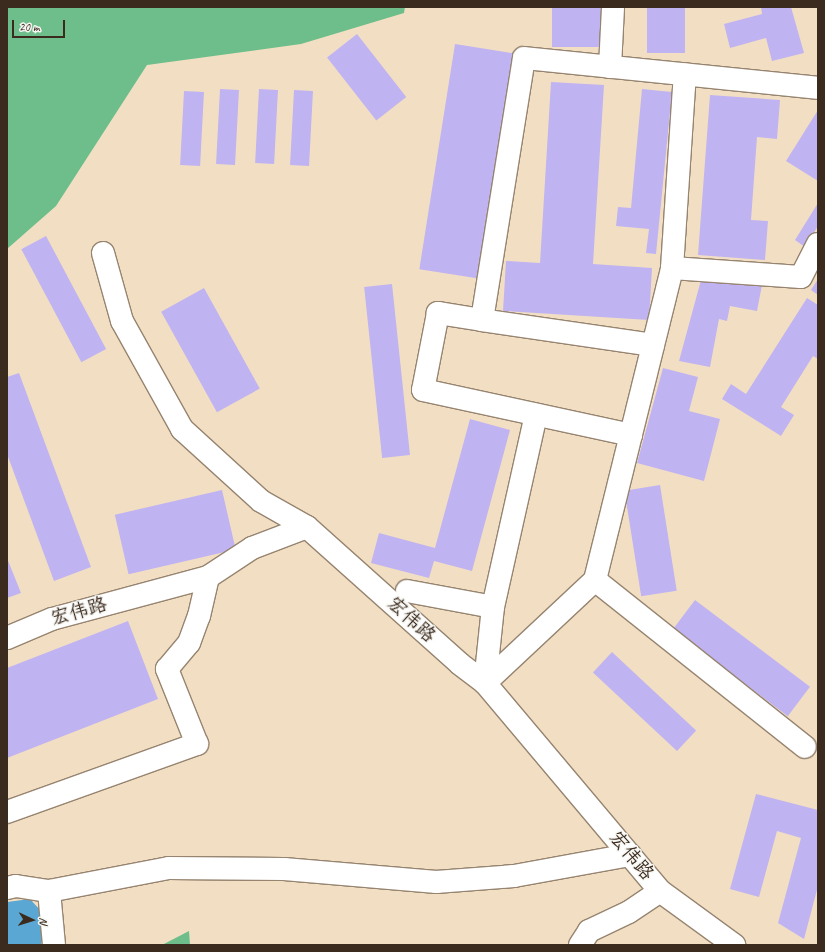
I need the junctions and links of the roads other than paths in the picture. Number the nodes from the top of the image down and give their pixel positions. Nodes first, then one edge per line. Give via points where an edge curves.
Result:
1 (613, 7) edge
2 (610, 66) junction
3 (685, 74) junction
4 (818, 88) edge
5 (818, 244) edge
6 (102, 253) dead end
7 (672, 268) junction
8 (482, 320) junction
9 (653, 345) junction
10 (536, 414) junction
11 (631, 435) junction
12 (306, 527) junction
13 (208, 578) junction
14 (595, 580) junction
15 (407, 591) dead end
16 (493, 607) junction
17 (7, 638) edge
18 (485, 682) junction
19 (806, 747) dead end
20 (7, 812) edge
21 (630, 855) junction
22 (7, 888) edge
23 (49, 891) junction
24 (660, 891) junction
25 (54, 945) edge
26 (580, 945) edge
27 (734, 945) edge

1 - 2 street
2 - 3 street
2 - 8 street via 524,58
3 - 4 street
3 - 7 street
5 - 7 street via 801,277
6 - 12 street via 122,321 182,429 261,501
7 - 9 street
8 - 9 street
8 - 10 street via 438,313 422,390
9 - 11 street
10 - 11 street
10 - 16 street
11 - 14 street
12 - 13 street, 宏伟路 via 252,548
12 - 18 street, 宏伟路 via 460,664
13 - 17 street, 宏伟路 via 52,619
13 - 20 street via 199,616 189,643 167,669 197,744
14 - 18 street
14 - 19 street
15 - 16 street
16 - 18 street
18 - 21 street, 宏伟路
21 - 23 street via 514,876 436,882 284,869 169,868
21 - 24 street, 宏伟路
22 - 23 street via 16,886
23 - 25 street
24 - 26 street via 629,912 589,931
24 - 27 street, 宏伟路

